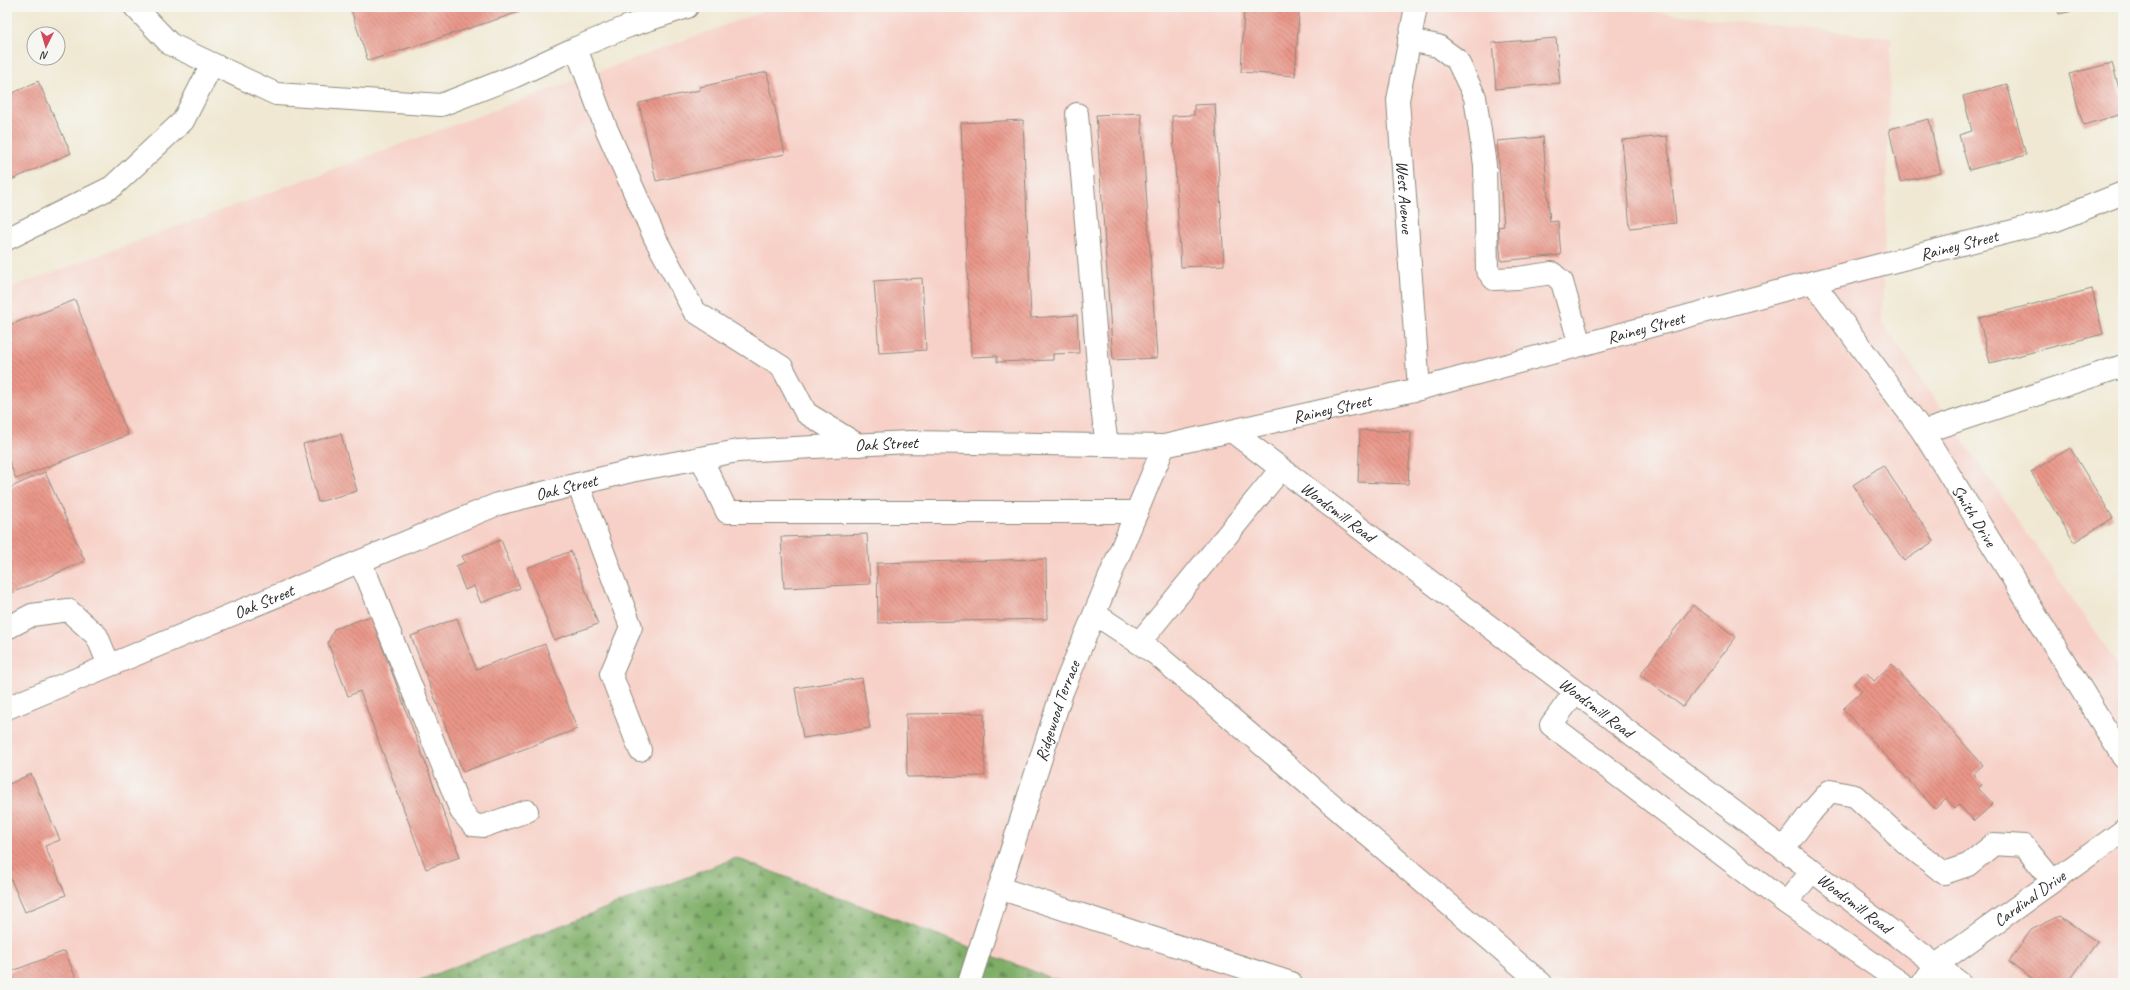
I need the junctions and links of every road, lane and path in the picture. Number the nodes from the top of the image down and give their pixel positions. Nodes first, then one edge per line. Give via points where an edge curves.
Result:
1 (135, 7) edge
2 (687, 7) edge
3 (1416, 7) edge
4 (1409, 40) junction
5 (576, 48) junction
6 (212, 64) junction
7 (1077, 114) dead end
8 (2123, 193) edge
9 (7, 239) edge
10 (1813, 282) junction
11 (1580, 345) junction
12 (2123, 366) edge
13 (1419, 389) junction
14 (1233, 432) junction
15 (1923, 432) junction
16 (858, 445) junction
17 (1108, 445) junction
18 (1164, 446) junction
19 (702, 458) junction
20 (1281, 469) junction
21 (578, 484) junction
22 (1137, 512) junction
23 (359, 562) junction
24 (1095, 614) junction
25 (7, 628) edge
26 (1139, 643) junction
27 (109, 665) junction
28 (1575, 692) junction
29 (7, 708) edge
30 (640, 750) dead end
31 (2123, 757) edge
32 (527, 811) dead end
33 (2123, 831) edge
34 (1784, 848) junction
35 (1813, 870) junction
36 (2053, 881) junction
37 (999, 888) junction
38 (1786, 903) junction
39 (1936, 965) junction
40 (969, 983) edge
41 (1291, 983) edge
42 (1541, 983) edge
43 (1901, 983) edge
44 (1922, 983) edge
45 (1960, 983) edge

1 - 6 street via 170,44
2 - 5 street via 629,26
3 - 4 street, West Avenue
4 - 11 street via 1438,46 1457,60 1475,97 1485,165 1487,270 1494,279 1552,273 1562,282
4 - 13 street, West Avenue via 1398,100
5 - 6 street via 513,77 441,105 276,94
5 - 16 street via 606,128 655,238 694,311 782,367 806,413
6 - 9 street via 183,121 112,187
7 - 17 street via 1101,401
8 - 10 street, Rainey Street via 2056,220
10 - 11 street, Rainey Street
10 - 15 street, Smith Drive
11 - 13 street, Rainey Street
12 - 15 street
13 - 14 street, Rainey Street
14 - 18 street, Rainey Street
14 - 20 street, Woodsmill Road
15 - 31 street, Smith Drive
16 - 17 street, Oak Street via 909,442
16 - 19 street, Oak Street via 738,451
17 - 18 street, Oak Street
18 - 22 street, Ridgewood Terrace
19 - 21 street, Oak Street
19 - 22 street via 727,512
20 - 26 street
20 - 28 street, Woodsmill Road
21 - 23 street, Oak Street via 498,504
21 - 30 street via 631,626 611,674
22 - 24 street, Ridgewood Terrace
23 - 27 street, Oak Street
23 - 32 street via 461,811 473,825 484,826
24 - 26 street
24 - 37 street, Ridgewood Terrace via 1062,692
25 - 27 street via 32,615 68,610 97,636
26 - 42 street via 1156,654
27 - 29 street, Oak Street
28 - 34 street, Woodsmill Road
28 - 38 street via 1551,725
33 - 36 street, Cardinal Drive
34 - 35 street, Woodsmill Road
34 - 36 street via 1830,791 1855,796 1907,844 1944,873 1968,865 1994,844 2024,846
35 - 38 street
35 - 39 street, Woodsmill Road
36 - 39 street, Cardinal Drive
37 - 40 street, Ridgewood Terrace
37 - 41 street
38 - 43 street
39 - 44 street, Cardinal Drive
39 - 45 street, Woodsmill Road

